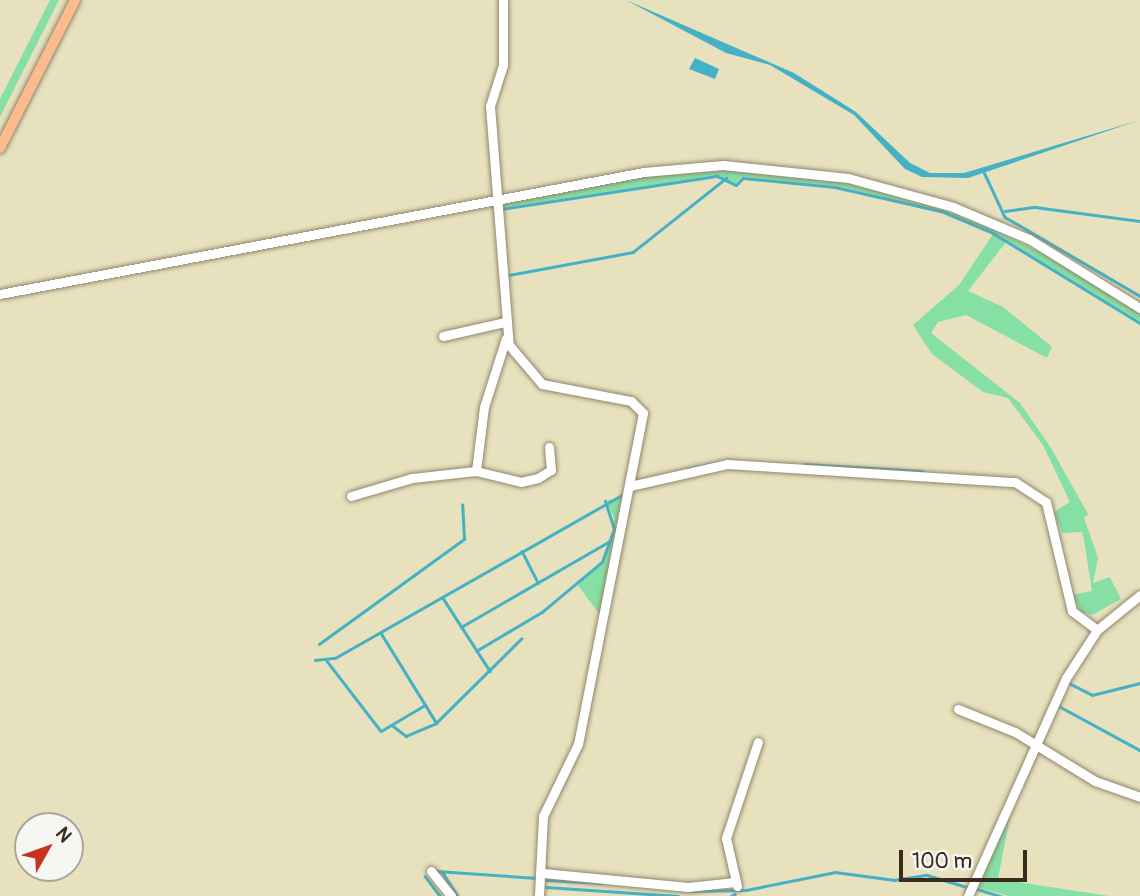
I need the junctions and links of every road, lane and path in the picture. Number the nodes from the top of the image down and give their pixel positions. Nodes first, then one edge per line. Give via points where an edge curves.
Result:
1 (75, 0) edge
2 (503, 0) edge
3 (0, 148) edge
4 (497, 199) junction
5 (0, 294) edge
6 (1140, 308) edge
7 (505, 322) junction
8 (443, 336) dead end
9 (507, 336) junction
10 (549, 447) dead end
11 (476, 471) junction
12 (630, 486) junction
13 (351, 496) dead end
14 (1140, 594) edge
15 (1097, 630) junction
16 (958, 709) dead end
17 (758, 742) dead end
18 (1032, 743) junction
19 (1140, 797) edge
20 (431, 871) dead end
21 (543, 873) junction
22 (451, 896) edge
23 (539, 896) edge
24 (968, 896) edge

1 - 3 main road
2 - 4 street via 503,65 490,106
4 - 5 street
4 - 6 street via 681,168 795,169 898,189 1001,226
4 - 7 street
7 - 8 street
7 - 9 street
9 - 11 street via 484,407
9 - 12 street via 521,366 542,384 638,405 643,424
10 - 11 street via 551,470 538,478 521,482
11 - 13 street via 412,478
12 - 15 street via 727,464 1015,482 1046,502 1069,604
12 - 21 street via 578,744 543,816
14 - 15 street
15 - 18 street
16 - 18 street
17 - 21 street via 726,838 736,884 688,887
18 - 19 street via 1095,781
18 - 24 street
20 - 22 street
21 - 23 street

